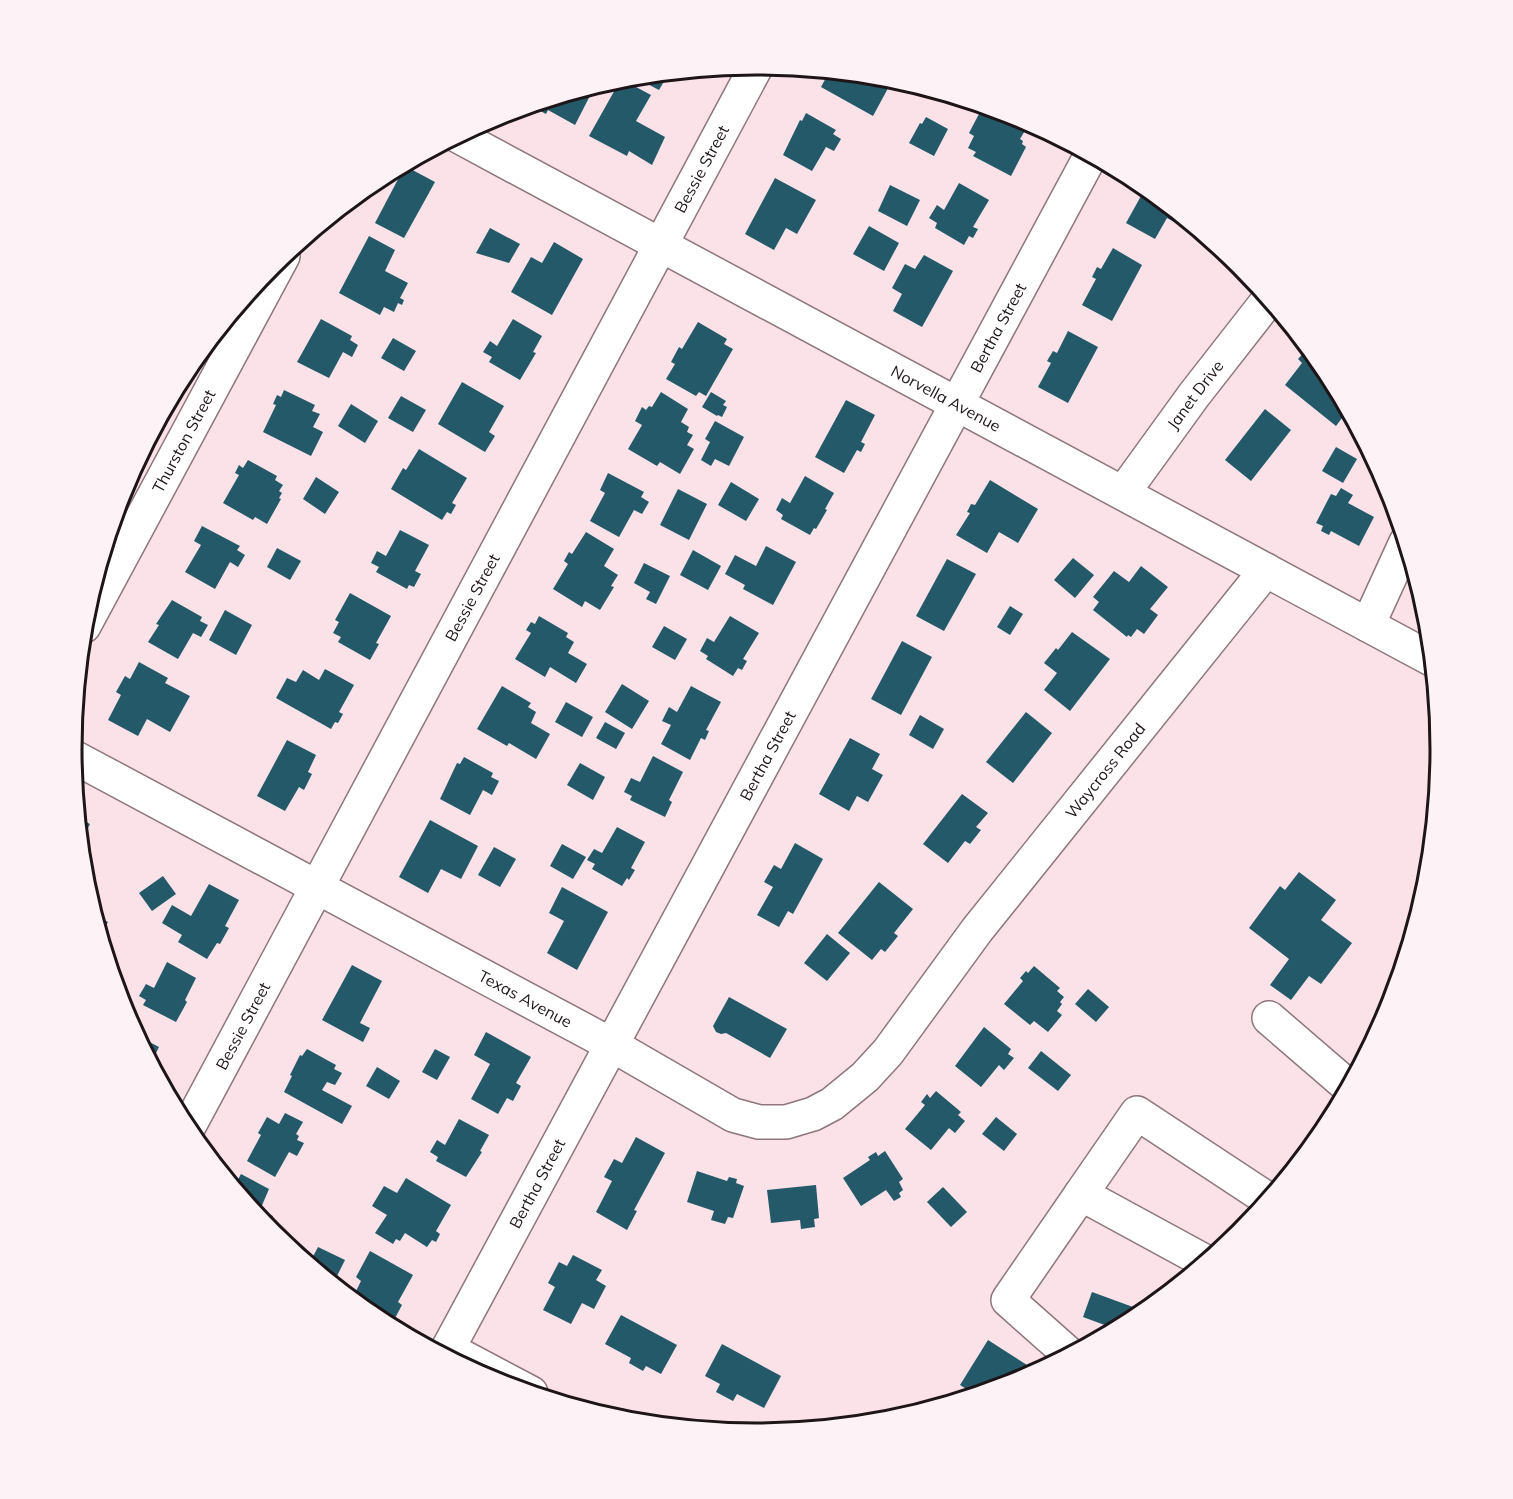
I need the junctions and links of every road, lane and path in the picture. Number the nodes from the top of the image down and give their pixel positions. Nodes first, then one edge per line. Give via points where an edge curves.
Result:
1 (751, 75) edge
2 (467, 141) edge
3 (1088, 162) edge
4 (661, 245) junction
5 (266, 287) edge
6 (1264, 305) edge
7 (957, 404) junction
8 (1123, 493) junction
9 (1401, 553) edge
10 (1266, 570) junction
11 (100, 596) edge
12 (1368, 625) junction
13 (1424, 655) edge
14 (82, 761) edge
15 (317, 887) junction
16 (946, 973) joint
17 (1269, 1018) dead end
18 (612, 1045) junction
19 (1343, 1082) edge
20 (193, 1119) edge
21 (1081, 1194) junction
22 (1262, 1196) edge
23 (1199, 1259) edge
24 (448, 1349) edge
25 (1064, 1349) edge

1 - 4 street, Bessie Street
2 - 4 street, Norvella Avenue
3 - 7 street, Bertha Street
4 - 7 street, Norvella Avenue
4 - 15 street, Bessie Street
5 - 11 street, Thurston Street
6 - 8 street, Janet Drive
7 - 8 street, Norvella Avenue
7 - 18 street, Bertha Street
8 - 10 street, Norvella Avenue
9 - 12 street
10 - 12 street, Norvella Avenue
10 - 16 street, Waycross Road
12 - 13 street, Norvella Avenue
14 - 15 street, Texas Avenue
15 - 18 street, Texas Avenue
15 - 20 street, Bessie Street
16 - 18 street, Texas Avenue via 865,1077 832,1104 786,1122 759,1122 733,1114
17 - 19 street
18 - 24 street, Bertha Street
21 - 22 street via 1137,1113
21 - 23 street
21 - 25 street via 1008,1300

